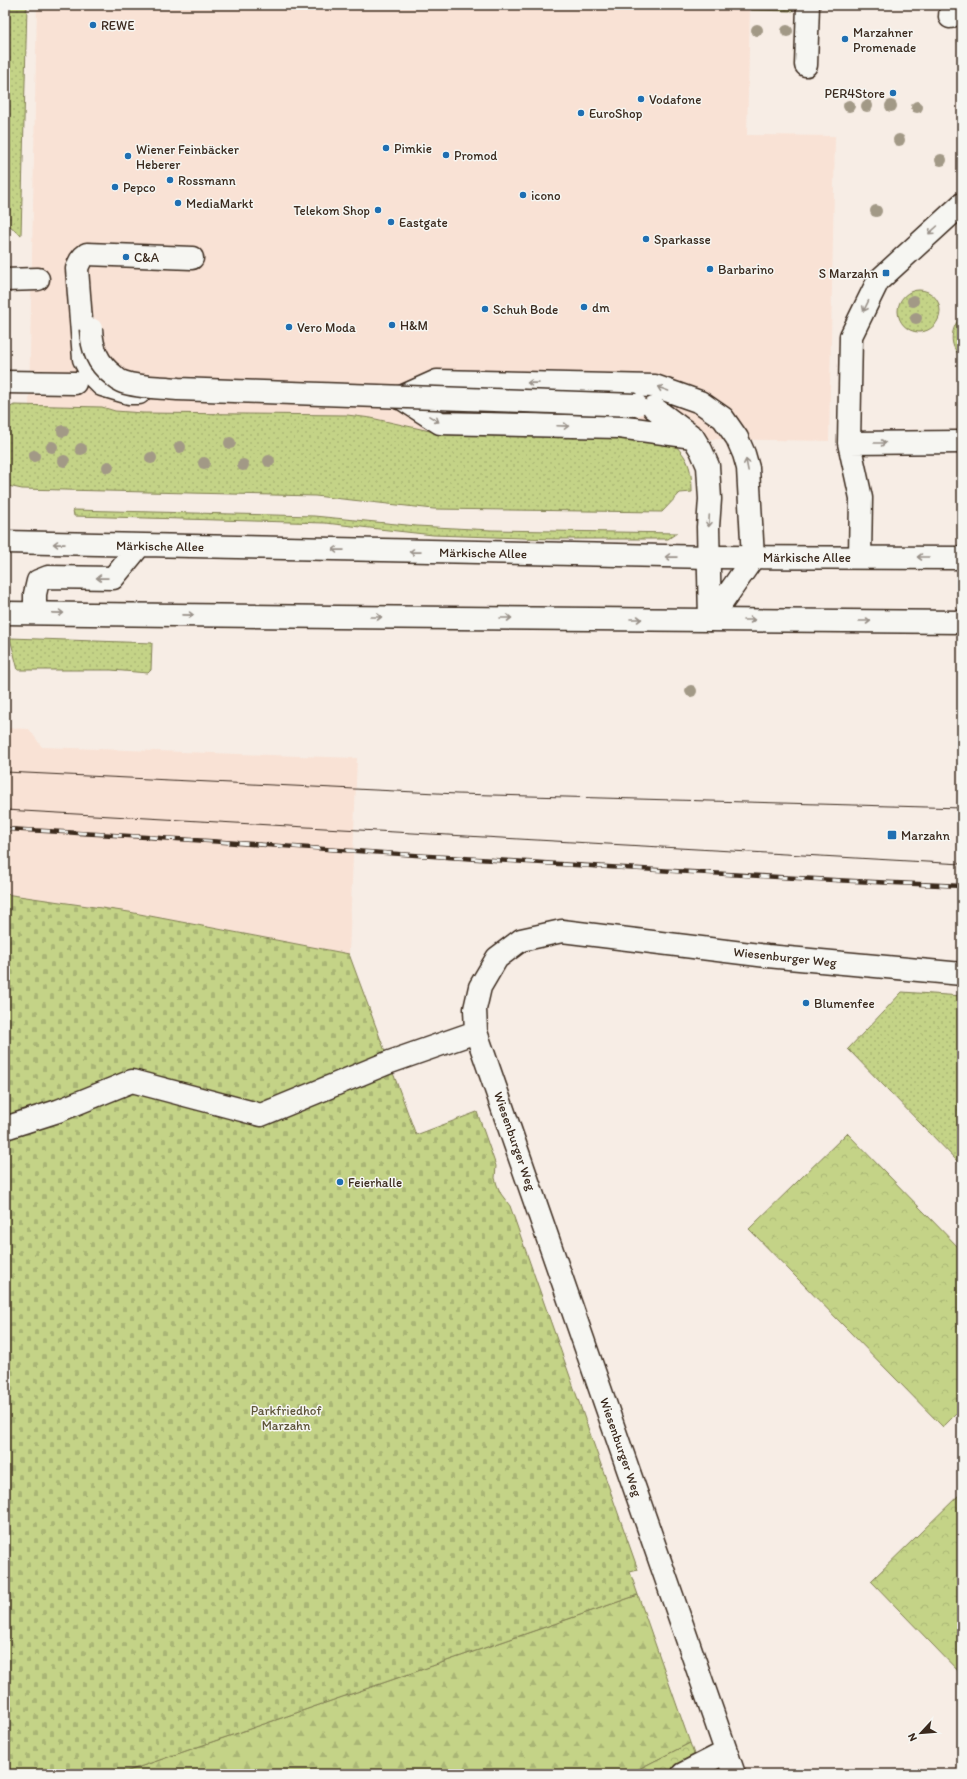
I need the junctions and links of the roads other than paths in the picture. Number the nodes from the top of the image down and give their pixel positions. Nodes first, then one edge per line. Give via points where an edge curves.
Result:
1 (808, 5) edge
2 (806, 65) dead end
3 (962, 204) edge
4 (192, 258) dead end
5 (38, 279) dead end
6 (5, 280) edge
7 (91, 329) dead end
8 (5, 382) edge
9 (75, 383) dead end
10 (401, 398) junction
11 (700, 402) junction
12 (645, 407) junction
13 (693, 437) junction
14 (962, 442) edge
15 (849, 443) junction
16 (5, 542) edge
17 (140, 545) junction
18 (710, 557) junction
19 (860, 557) junction
20 (753, 558) junction
21 (962, 558) edge
22 (35, 612) junction
23 (5, 613) edge
24 (710, 620) junction
25 (962, 622) edge
26 (962, 974) edge
27 (476, 1032) junction
28 (5, 1128) edge
29 (726, 1752) junction
30 (682, 1774) edge
31 (734, 1774) edge

1 - 2 main road
3 -> 15 main road via 878,281 851,336
4 - 10 main road via 87,254 82,257 77,269 84,360 92,375 102,385 129,393
5 - 6 main road
7 - 12 main road, bridge via 97,359 107,371 121,382 142,386
8 - 9 main road
11 -> 10 main road via 655,386 437,382
10 -> 13 main road via 440,423 619,427
11 - 12 main road
20 -> 11 main road via 748,468 744,454 737,438 723,418
12 - 13 main road
13 -> 18 main road via 708,466
15 -> 14 main road
15 - 19 main road via 860,498
17 -> 16 main road, Märkische Allee
18 -> 17 main road, Märkische Allee
17 -> 22 main road via 113,578 48,577 38,581
18 - 20 main road, Märkische Allee
18 - 24 main road
19 - 20 main road, Märkische Allee
21 -> 19 main road, Märkische Allee
20 - 24 main road
22 - 23 main road
22 -> 24 main road via 196,616
24 -> 25 main road
26 - 27 main road, Wiesenburger Weg via 767,956 562,930 521,940 497,958 480,987 476,1009
27 - 28 main road via 390,1062 261,1115 132,1081 58,1111
27 - 29 main road, Wiesenburger Weg
29 - 30 main road
29 - 31 main road, Wiesenburger Weg

